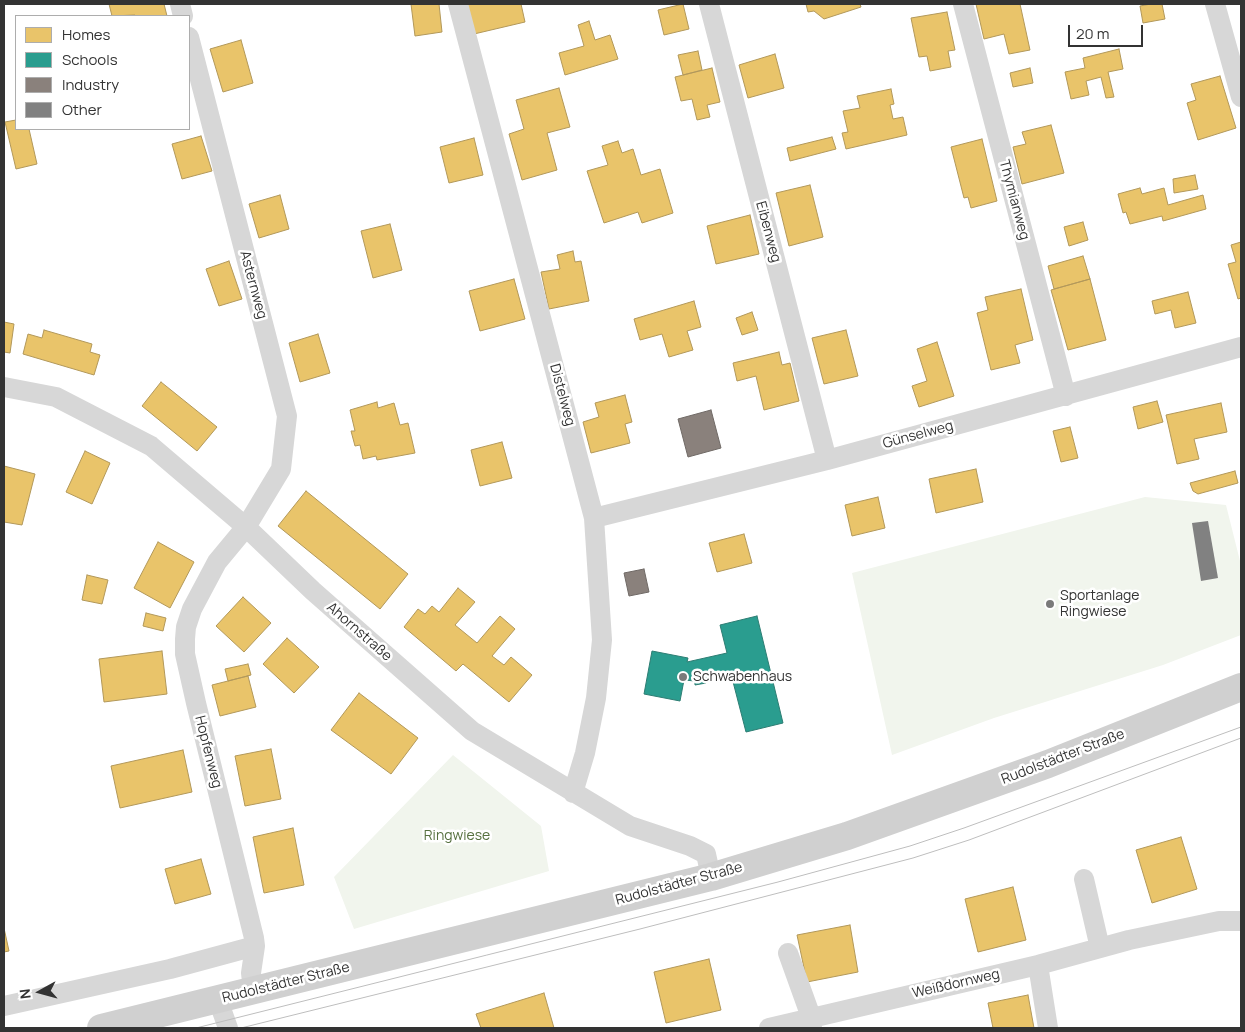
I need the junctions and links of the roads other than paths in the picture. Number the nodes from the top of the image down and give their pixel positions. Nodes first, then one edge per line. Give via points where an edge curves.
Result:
1 (458, 4) edge
2 (708, 4) edge
3 (963, 4) edge
4 (1215, 4) edge
5 (190, 41) edge
6 (1241, 97) edge
7 (1241, 347) edge
8 (4, 387) edge
9 (1066, 396) junction
10 (827, 460) junction
11 (594, 518) junction
12 (246, 527) junction
13 (1241, 687) edge
14 (573, 793) junction
15 (711, 877) junction
16 (1084, 879) dead end
17 (1241, 921) edge
18 (253, 938) junction
19 (1100, 948) junction
20 (788, 953) dead end
21 (1038, 965) junction
22 (253, 991) junction
23 (218, 1000) junction
24 (4, 1006) edge
25 (812, 1023) edge
26 (101, 1028) edge
27 (228, 1028) edge
28 (769, 1028) edge
29 (1048, 1028) edge

1 - 11 street, Distelweg
2 - 10 street, Eibenweg
3 - 9 street, Thymianweg
4 - 6 street
5 - 12 street, Asternweg via 287,416 281,469
7 - 9 street, Günselweg
8 - 12 street, Ahornstraße via 56,397 151,446
9 - 10 street, Günselweg
10 - 11 street, Günselweg
11 - 14 street, Distelweg via 602,640 596,698
12 - 14 street, Ahornstraße via 472,732
12 - 18 street, Hopfenweg via 217,562 190,614 184,639
13 - 15 main road, Rudolstädter Straße via 1048,764 847,836
14 - 15 street, Ahornstraße via 630,826 706,854
15 - 22 main road, Rudolstädter Straße
16 - 19 street
17 - 19 street, Weißdornweg via 1219,921
18 - 22 street, Hopfenweg
18 - 24 street via 170,969
19 - 21 street, Weißdornweg
20 - 25 street
21 - 25 street, Weißdornweg
21 - 29 street
22 - 23 main road, Rudolstädter Straße
23 - 26 main road, Rudolstädter Straße
23 - 27 street
25 - 28 street, Weißdornweg

